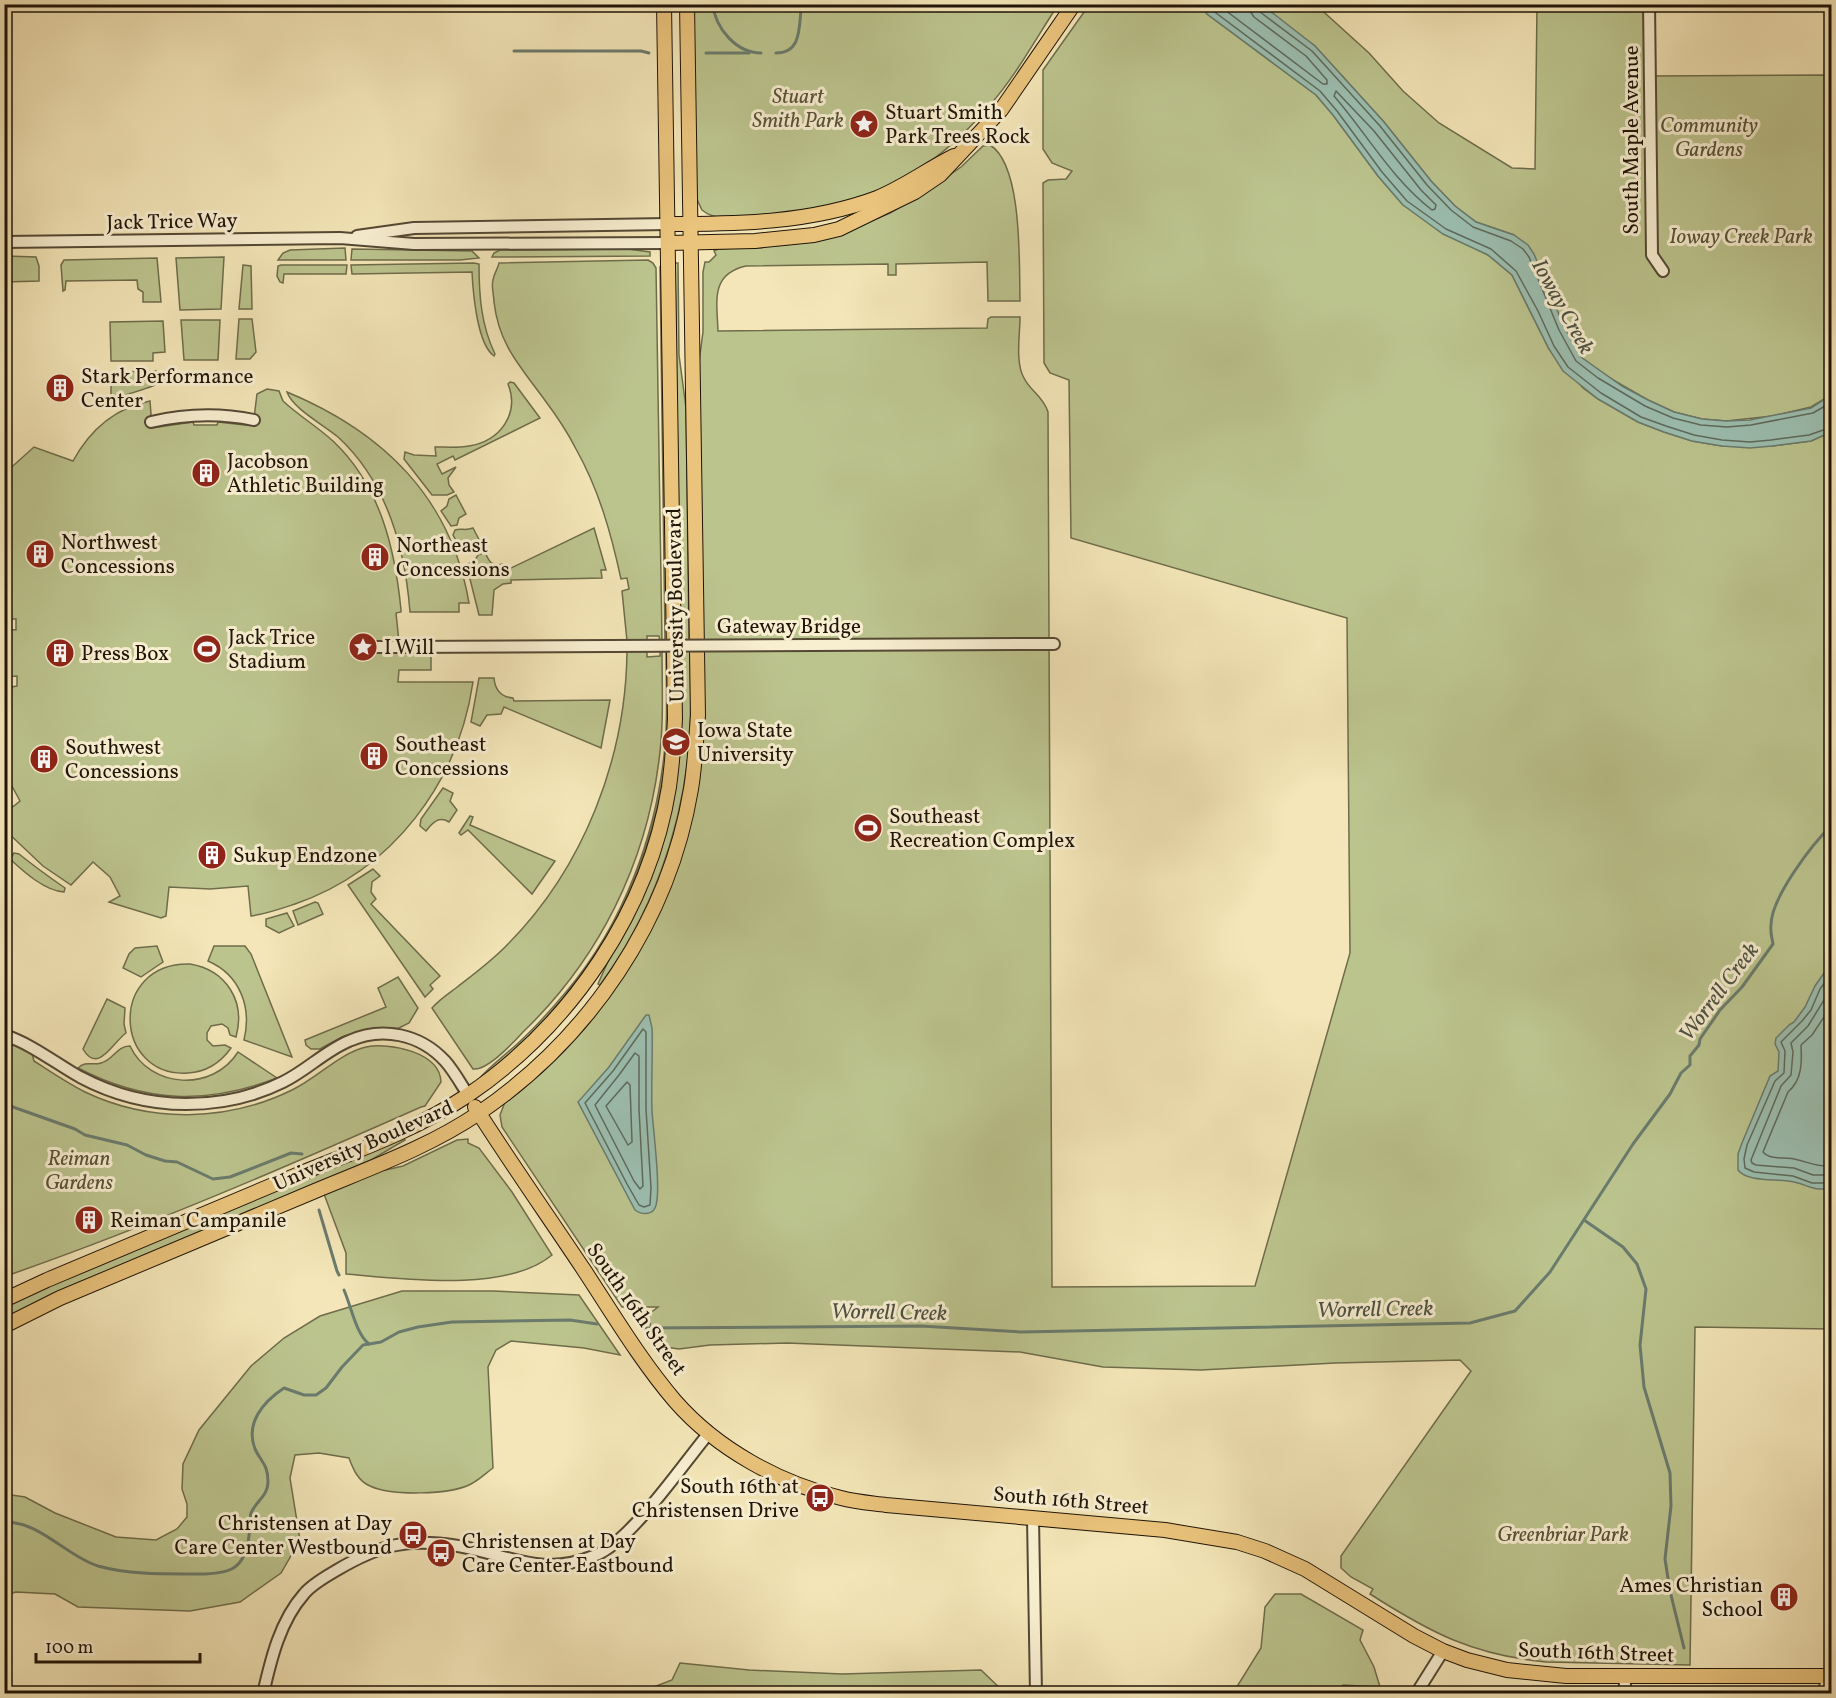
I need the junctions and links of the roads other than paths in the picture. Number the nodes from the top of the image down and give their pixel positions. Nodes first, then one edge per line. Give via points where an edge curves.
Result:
1 (664, 4) edge
2 (687, 4) edge
3 (1074, 4) edge
4 (1649, 4) edge
5 (961, 152) junction
6 (668, 224) junction
7 (692, 224) junction
8 (340, 238) junction
9 (4, 242) edge
10 (668, 243) junction
11 (692, 243) junction
12 (1663, 271) dead end
13 (254, 420) dead end
14 (151, 422) dead end
15 (1054, 644) dead end
16 (368, 647) dead end
17 (4, 1035) edge
18 (468, 1095) junction
19 (479, 1113) junction
20 (4, 1300) edge
21 (4, 1326) edge
22 (709, 1433) junction
23 (1033, 1518) junction
24 (1443, 1651) junction
25 (1624, 1676) junction
26 (1830, 1679) edge
27 (263, 1694) edge
28 (1036, 1694) edge
29 (1416, 1694) edge
30 (1626, 1694) edge
31 (1823, 1694) edge

1 - 6 main road, University Boulevard
2 - 7 main road, University Boulevard
3 - 5 main road via 1001,110
4 - 12 street, South Maple Avenue via 1652,255
5 - 7 main road via 899,188 855,206 786,220
5 - 11 main road via 940,175 915,192 839,229 783,239
6 - 7 main road
6 - 8 street, Jack Trice Way via 414,228
6 - 10 main road, University Boulevard
7 - 11 main road, University Boulevard
8 - 9 street, Jack Trice Way
8 - 10 street, Jack Trice Way via 414,244
10 - 11 main road
10 - 18 main road, University Boulevard via 675,719 662,820 633,901 585,982 523,1052
11 - 19 main road, University Boulevard via 698,715 691,789 683,825 654,909 610,985 570,1034
13 - 14 street via 210,415
15 - 16 street, Gateway Bridge, bridge
17 - 18 street via 103,1088 138,1098 185,1104 253,1094 284,1082 349,1041 375,1034 399,1035 437,1053
18 - 19 main road, South 16th Street
18 - 20 main road, University Boulevard via 400,1132
19 - 21 main road, University Boulevard via 410,1151 60,1298
19 - 22 main road, South 16th Street via 650,1369 676,1402
22 - 23 main road, South 16th Street via 765,1470 803,1487 843,1498
22 - 27 street via 636,1522 598,1554 567,1564 543,1565 425,1541 376,1549 338,1569 305,1593 288,1618 277,1640
23 - 24 main road, South 16th Street via 1165,1530 1247,1545 1305,1569
23 - 28 street
24 - 25 main road, South 16th Street via 1488,1666 1529,1673
24 - 29 street
25 - 26 main road, South 16th Street
25 - 30 street
26 - 31 street

